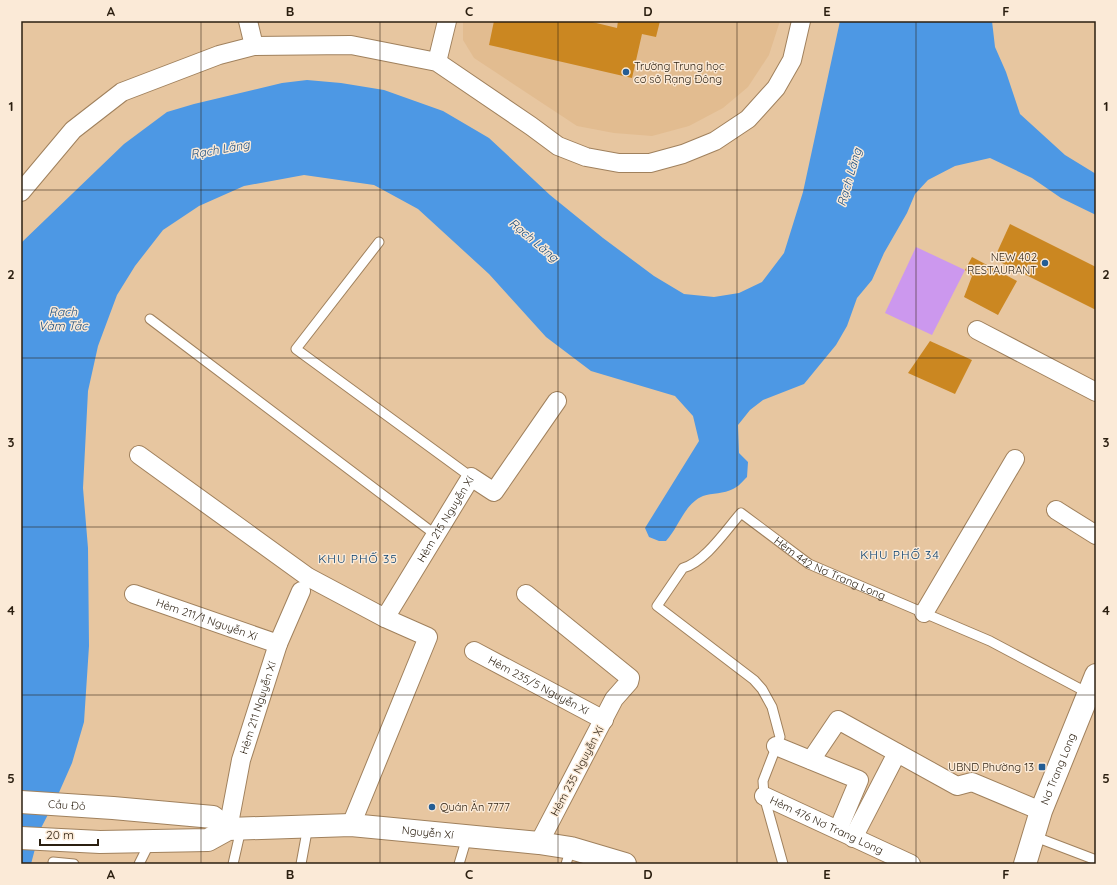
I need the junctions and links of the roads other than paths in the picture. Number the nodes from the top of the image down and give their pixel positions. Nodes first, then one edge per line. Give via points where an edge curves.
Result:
1 (248, 21) edge
2 (447, 21) edge
3 (801, 21) edge
4 (254, 46) junction
5 (437, 62) junction
6 (21, 192) edge
7 (379, 242) dead end
8 (150, 319) dead end
9 (977, 330) dead end
10 (1096, 392) edge
11 (557, 401) dead end
12 (139, 455) dead end
13 (1015, 459) dead end
14 (471, 477) junction
15 (1056, 510) dead end
16 (1096, 534) edge
17 (436, 535) junction
18 (301, 591) dead end
19 (134, 594) dead end
20 (526, 594) dead end
21 (924, 613) junction
22 (386, 618) junction
23 (278, 644) junction
24 (474, 651) dead end
25 (1093, 689) edge
26 (604, 720) junction
27 (776, 746) junction
28 (897, 753) junction
29 (811, 760) junction
30 (764, 796) junction
31 (21, 802) edge
32 (1041, 811) junction
33 (351, 825) junction
34 (308, 826) junction
35 (235, 829) junction
36 (846, 834) junction
37 (1033, 836) junction
38 (467, 837) junction
39 (21, 838) edge
40 (151, 841) junction
41 (539, 843) junction
42 (568, 856) edge
43 (1096, 860) edge
44 (53, 862) dead end
45 (74, 864) edge
46 (140, 864) edge
47 (233, 864) edge
48 (301, 864) edge
49 (459, 864) edge
50 (625, 864) edge
51 (783, 864) edge
52 (911, 864) edge
53 (1024, 864) edge

1 - 4 street
2 - 5 street
3 - 5 street via 792,60 776,88 748,119 715,141 683,154 650,163 612,162 586,157 558,146
4 - 5 street via 351,45
4 - 6 street via 220,55 122,92 73,130
7 - 14 lane via 296,349
8 - 17 lane
9 - 10 street
11 - 14 street, Hẻm 215 Nguyễn Xí via 494,492
12 - 22 street via 308,577
13 - 21 street
14 - 17 street, Hẻm 215 Nguyễn Xí
15 - 16 street
17 - 22 street, Hẻm 215 Nguyễn Xí
18 - 23 street, Hẻm 211 Nguyễn Xí
19 - 23 street, Hẻm 211/1 Nguyễn Xí
20 - 26 street, Hẻm 235 Nguyễn Xí via 630,678 630,682 614,699
21 - 25 lane, Hẻm 442 Nơ Trang Long
21 - 27 lane, Hẻm 442 Nơ Trang Long via 809,564 741,514 700,560 683,568 657,606 754,680 762,689 772,707 780,737
22 - 33 street via 428,637
23 - 35 street, Hẻm 211 Nguyễn Xí via 241,760
24 - 26 street, Hẻm 235/5 Nguyễn Xí
25 - 32 main road, Nơ Trang Long
26 - 41 street, Hẻm 235 Nguyễn Xí
27 - 29 street
27 - 30 lane via 763,782
28 - 29 street via 838,720
28 - 32 street via 956,786 972,782
28 - 36 street
29 - 36 street via 859,780
30 - 36 street, Hẻm 476 Nơ Trang Long
30 - 51 lane
31 - 35 main road, Cầu Đỏ via 213,817
32 - 37 main road, Nơ Trang Long
33 - 34 main road, Nguyễn Xí
33 - 38 main road, Nguyễn Xí
34 - 35 main road, Nguyễn Xí
34 - 48 lane
35 - 40 main road, Nguyễn Xí via 208,840
35 - 47 lane
36 - 52 street, Hẻm 476 Nơ Trang Long
37 - 43 lane
37 - 53 main road, Nơ Trang Long
38 - 41 main road, Nguyễn Xí
38 - 49 lane
39 - 40 main road, Nguyễn Xí via 100,842
40 - 46 lane
41 - 42 main road, Nguyễn Xí
42 - 50 main road, Nguyễn Xí
44 - 45 lane

